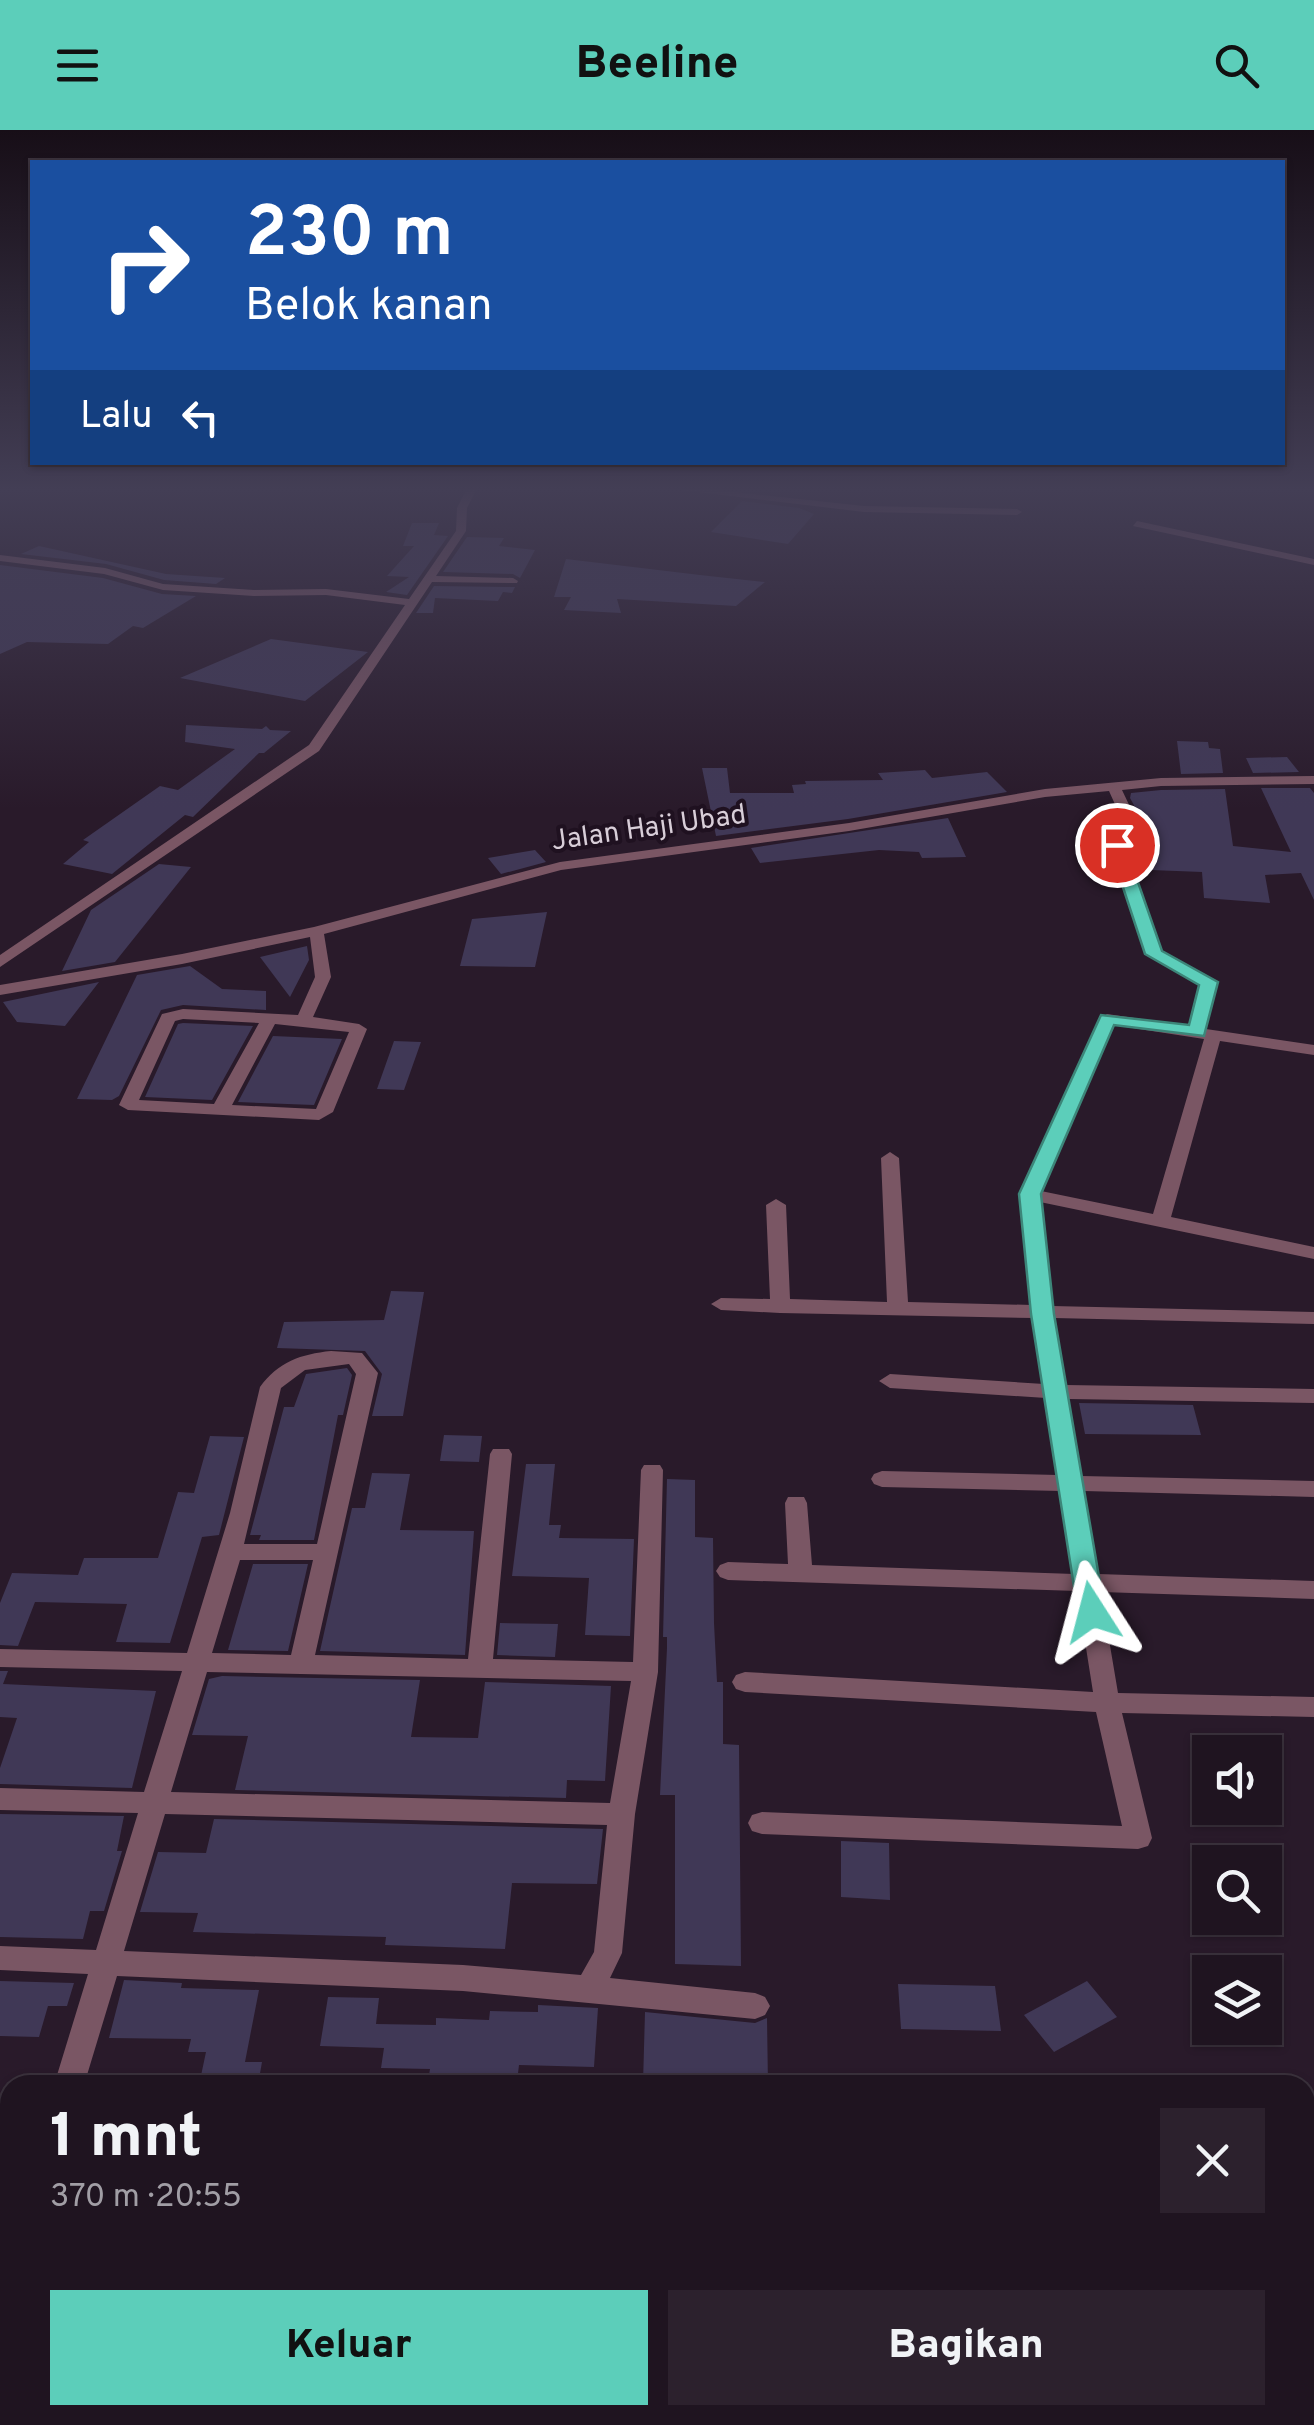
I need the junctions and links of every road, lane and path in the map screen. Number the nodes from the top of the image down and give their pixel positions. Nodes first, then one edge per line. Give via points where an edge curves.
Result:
1 (350, 595) edge
2 (417, 595) edge
3 (412, 603) junction
4 (1314, 780) edge
5 (1113, 786) junction
6 (316, 931) junction
7 (0, 962) edge
8 (0, 990) edge
9 (270, 1018) junction
10 (303, 1020) junction
11 (1205, 1034) junction
12 (1314, 1050) edge
13 (220, 1110) junction
14 (890, 1158) dead end
15 (1030, 1194) junction
16 (776, 1205) dead end
17 (1160, 1222) junction
18 (1314, 1253) edge
19 (721, 1304) dead end
20 (780, 1306) junction
21 (898, 1311) junction
22 (1043, 1314) junction
23 (1314, 1318) edge
24 (890, 1381) dead end
25 (1056, 1392) junction
26 (1314, 1396) edge
27 (501, 1454) dead end
28 (652, 1470) dead end
29 (882, 1478) dead end
30 (1070, 1483) junction
31 (1314, 1489) edge
32 (796, 1504) dead end
33 (230, 1552) junction
34 (328, 1552) junction
35 (728, 1571) dead end
36 (800, 1571) junction
37 (1086, 1582) junction
38 (1314, 1590) edge
39 (0, 1658) edge
40 (196, 1661) junction
41 (301, 1664) junction
42 (480, 1668) junction
43 (645, 1672) junction
44 (745, 1682) dead end
45 (1106, 1704) junction
46 (1314, 1707) edge
47 (0, 1799) edge
48 (153, 1804) junction
49 (622, 1814) junction
50 (762, 1823) dead end
51 (0, 1958) edge
52 (104, 1963) junction
53 (590, 1989) junction
54 (755, 2006) dead end
55 (71, 2075) edge

1 - 3 street
2 - 3 street
3 - 7 street via 314,748
4 - 5 street, Jalan Haji Ubad
5 - 6 street, Jalan Haji Ubad via 560,866
5 - 11 street via 1135,832 1117,845 1154,954 1208,982
6 - 8 street, Jalan Haji Ubad
6 - 10 street via 326,966 324,988
9 - 10 street
9 - 13 street
9 - 13 street via 168,1018 127,1103
10 - 13 street via 359,1029 322,1114
11 - 12 street
11 - 15 street via 1107,1019
11 - 17 street
14 - 21 street
15 - 17 street
15 - 22 street
16 - 20 street
17 - 18 street
19 - 20 street
20 - 21 street
21 - 22 street
22 - 23 street
22 - 25 street
24 - 25 street
25 - 26 street
25 - 30 street
27 - 42 street
28 - 43 street
29 - 30 street
30 - 31 street
30 - 37 street
32 - 36 street
33 - 34 street
33 - 34 street via 271,1386 298,1363 355,1358 367,1373
33 - 40 street
34 - 41 street
35 - 36 street
36 - 37 street
37 - 38 street
37 - 45 street
39 - 40 street
40 - 41 street
40 - 48 street
41 - 42 street
42 - 43 street
43 - 49 street
44 - 45 street
45 - 46 street
45 - 50 street via 1138,1838
47 - 48 street
48 - 49 street
48 - 52 street
49 - 53 street via 608,1953
51 - 52 street
52 - 53 street
52 - 55 street
53 - 54 street

